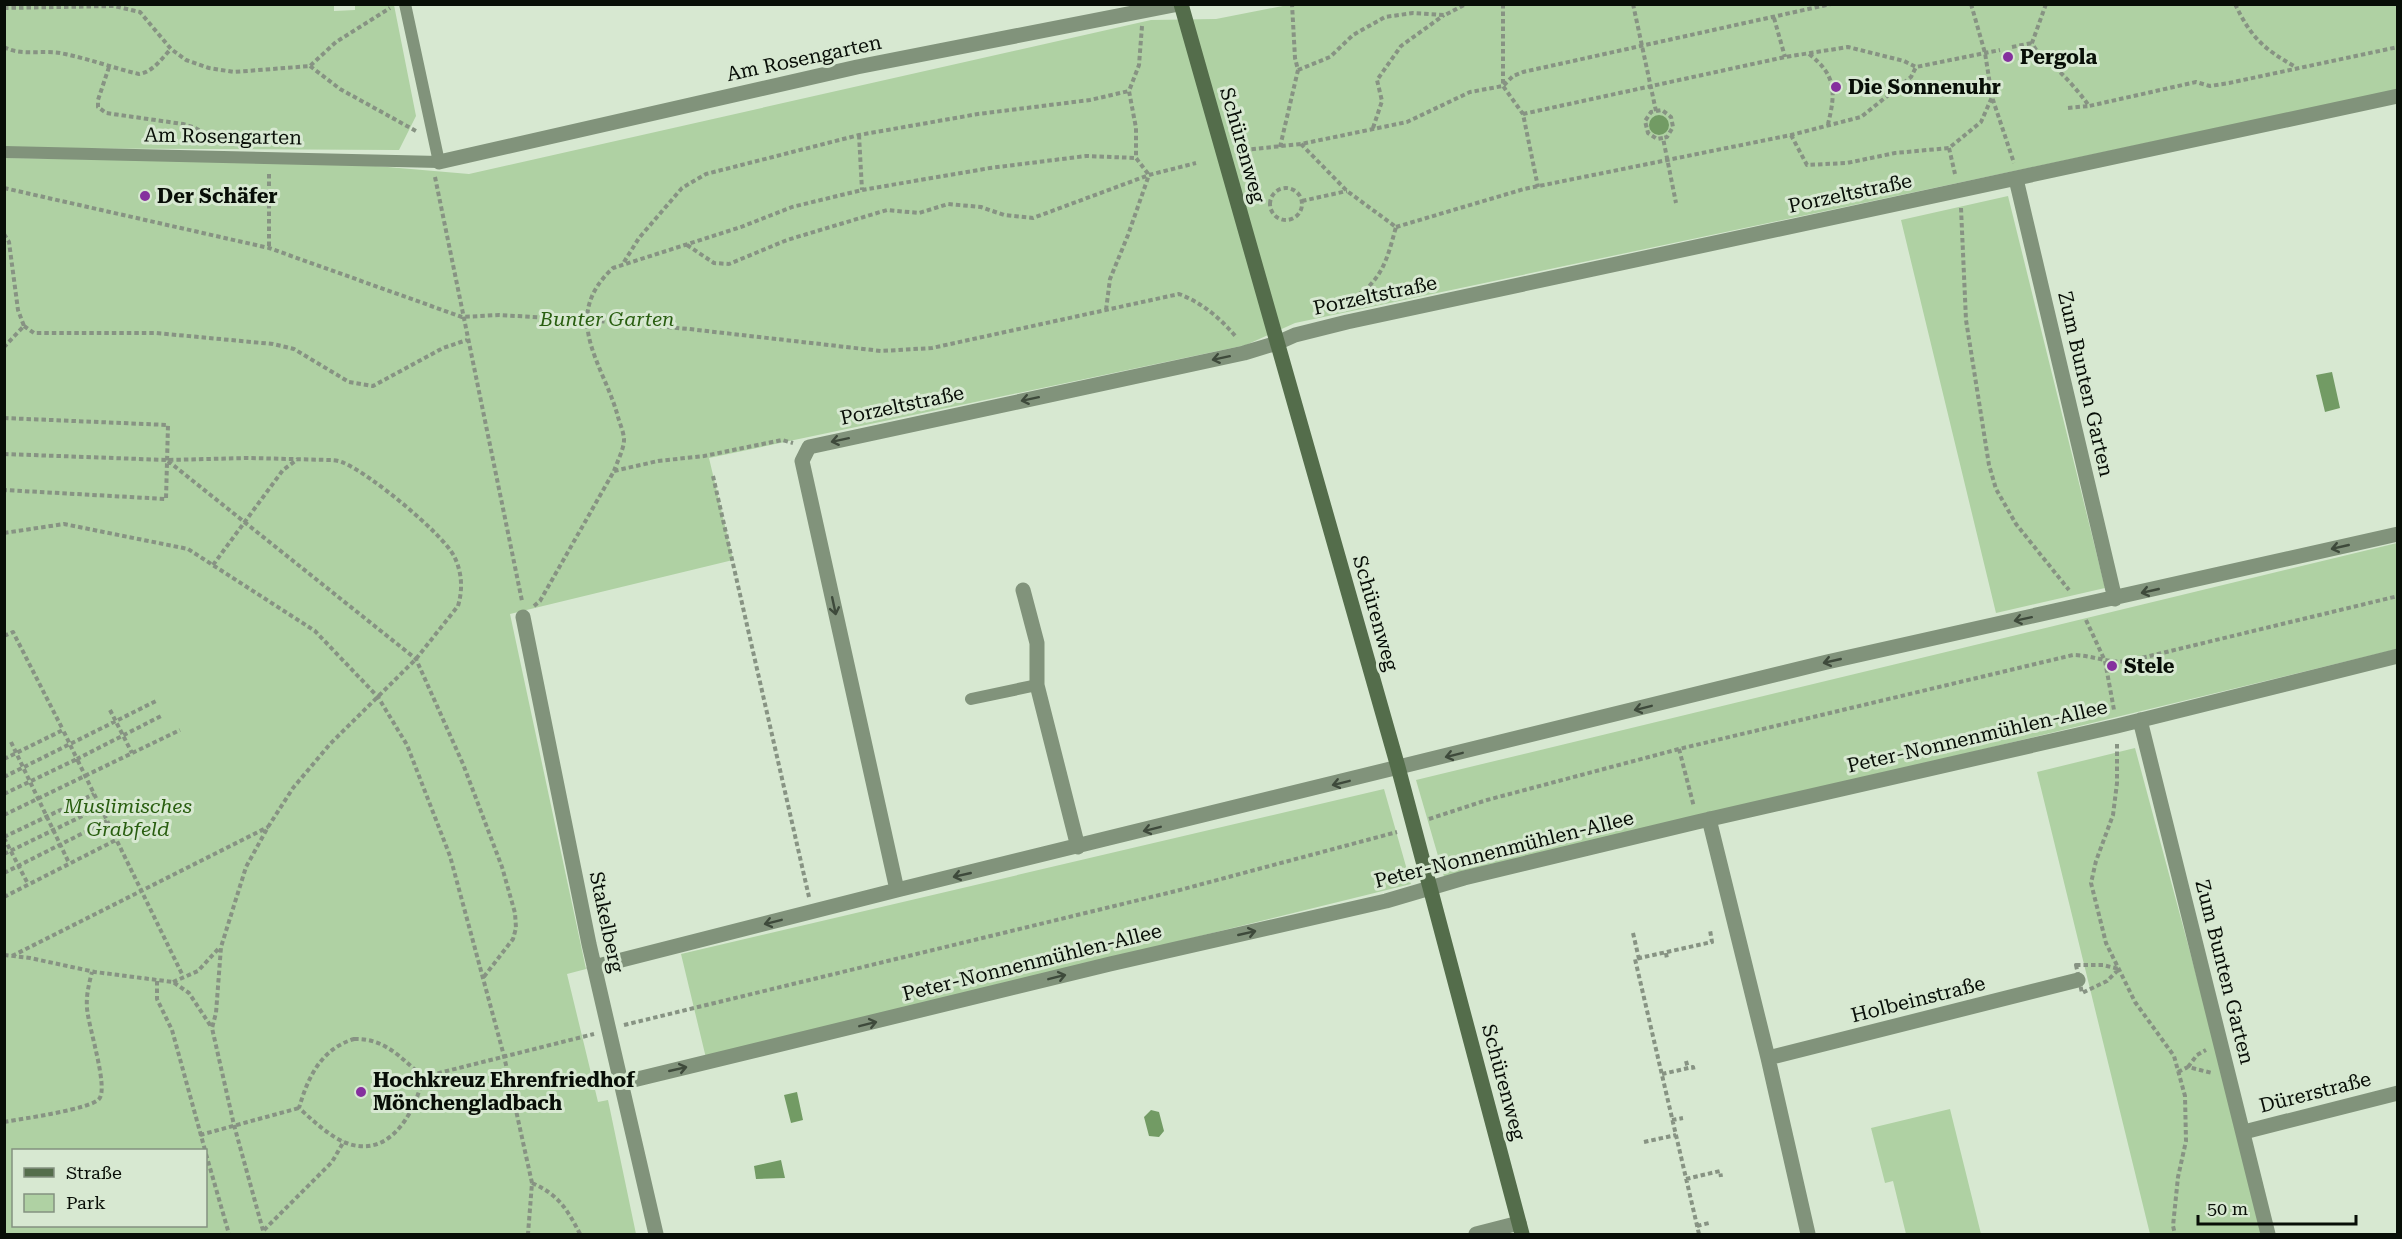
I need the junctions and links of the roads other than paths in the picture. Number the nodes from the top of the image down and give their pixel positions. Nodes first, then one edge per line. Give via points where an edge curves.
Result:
1 (405, 4) edge
2 (1180, 4) edge
3 (2397, 96) edge
4 (4, 152) edge
5 (440, 162) junction
6 (2016, 179) junction
7 (1277, 343) junction
8 (2397, 534) edge
9 (1023, 590) dead end
10 (2115, 599) junction
11 (523, 617) road end
12 (2397, 656) edge
13 (1037, 685) junction
14 (971, 699) dead end
15 (2140, 720) junction
16 (1398, 767) junction
17 (1703, 820) junction
18 (1078, 847) junction
19 (1428, 888) junction
20 (897, 890) junction
21 (594, 967) junction
22 (2079, 980) road end
23 (1768, 1058) junction
24 (621, 1083) junction
25 (2397, 1093) edge
26 (2244, 1132) junction
27 (1521, 1229) edge
28 (656, 1234) edge
29 (1476, 1234) edge
30 (1808, 1234) edge
31 (2268, 1234) edge

1 - 5 lane
2 - 5 street, Am Rosengarten via 857,67
2 - 7 main road, Schürenweg
3 - 6 street, Porzeltstraße
4 - 5 lane, Am Rosengarten
6 - 7 street, Porzeltstraße via 1347,322 1295,334
6 - 10 street, Zum Bunten Garten
7 - 16 main road, Schürenweg
7 -> 20 street, Porzeltstraße via 810,447 802,460
8 -> 10 street
9 - 13 street via 1037,643
10 -> 16 street via 1827,662
11 - 21 street, Stakelberg
12 - 15 street, Peter-Nonnenmühlen-Allee
13 - 14 lane
13 - 18 street
15 - 17 street, Peter-Nonnenmühlen-Allee
15 - 26 street, Zum Bunten Garten
16 -> 18 street
16 - 19 main road, Schürenweg
17 - 19 street, Peter-Nonnenmühlen-Allee
17 - 23 street
18 -> 20 street
24 -> 19 street, Peter-Nonnenmühlen-Allee
19 - 27 main road, Schürenweg
20 -> 21 street
21 - 24 street, Stakelberg
22 - 23 street, Holbeinstraße
23 - 30 street
24 - 28 street, Stakelberg
25 - 26 street, Dürerstraße
26 - 31 street, Zum Bunten Garten
27 - 29 street

